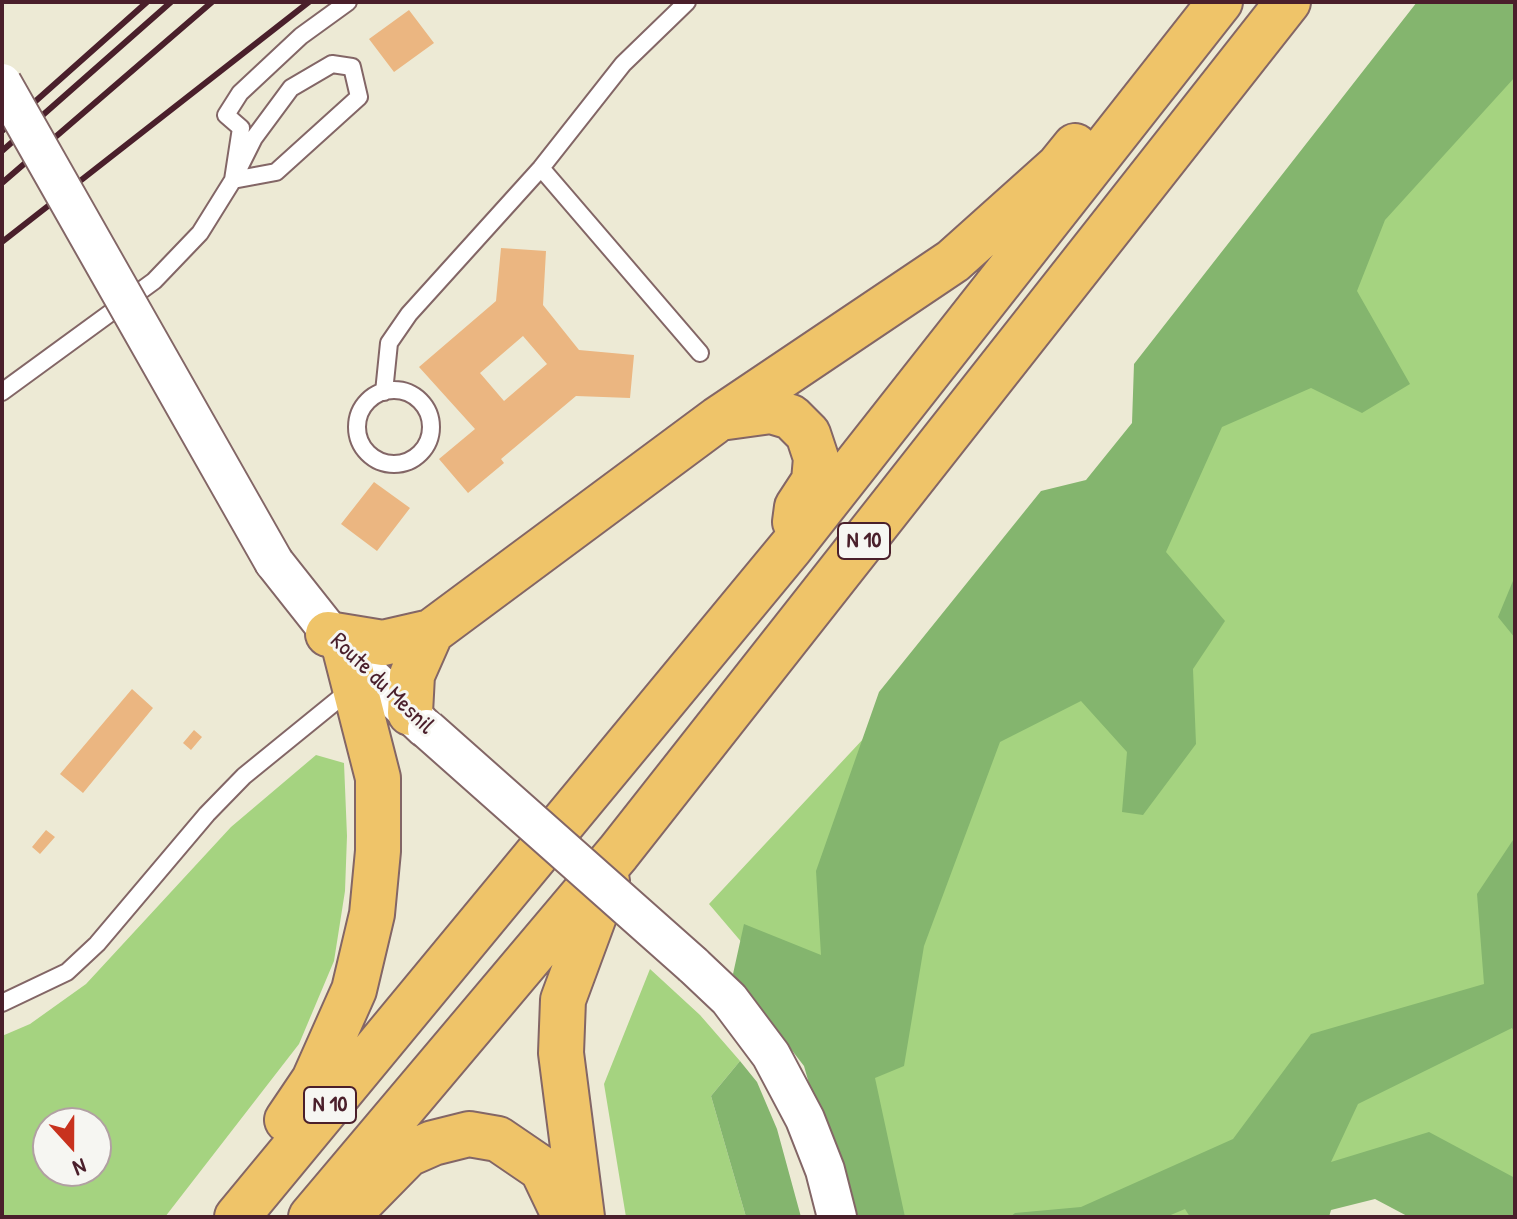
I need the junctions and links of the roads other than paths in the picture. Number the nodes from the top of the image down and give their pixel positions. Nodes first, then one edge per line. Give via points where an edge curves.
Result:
1 (348, 2) edge
2 (687, 2) edge
3 (1196, 2) edge
4 (1220, 2) edge
5 (1288, 2) edge
6 (2, 83) edge
7 (541, 168) junction
8 (233, 180) junction
9 (700, 353) dead end
10 (2, 392) edge
11 (384, 392) junction
12 (718, 419) junction
13 (791, 547) junction
14 (431, 632) junction
15 (343, 658) junction
16 (418, 721) junction
17 (618, 853) junction
18 (2, 1003) edge
19 (222, 1217) edge
20 (237, 1217) edge
21 (311, 1217) edge
22 (347, 1217) edge
23 (565, 1217) edge
24 (582, 1217) edge
25 (837, 1217) edge

1 - 8 lane via 301,36 240,93 226,115 241,128
2 - 7 lane via 623,64
3 - 12 main road via 1058,167 953,261
4 - 13 main road, N 10
5 - 17 main road, N 10
6 - 15 street, Route du Mesnil, bridge via 274,562
7 - 9 lane
7 - 11 lane via 409,314 389,343
8 - 8 lane via 276,172 359,97 352,67 332,64 291,88 254,138
8 - 10 lane via 200,233 154,281
11 - 11 lane via 363,406 358,418 361,443 378,461 403,463 428,441 430,418 417,398
12 - 13 main road via 771,411 791,417 808,434 816,458 814,481 797,507
12 - 14 main road
13 - 20 main road, N 10
14 - 15 main road
14 - 16 main road via 412,675
15 - 16 street, Route du Mesnil
15 - 18 lane via 97,944 67,972
15 - 19 main road via 378,778 372,914 354,990 314,1080 224,1201
16 - 25 street, Route du Mesnil, bridge via 729,999 771,1055 805,1119
17 - 21 main road, N 10
17 - 24 main road via 563,1000 561,1053
22 - 23 main road via 408,1154 469,1134 498,1139 542,1169

